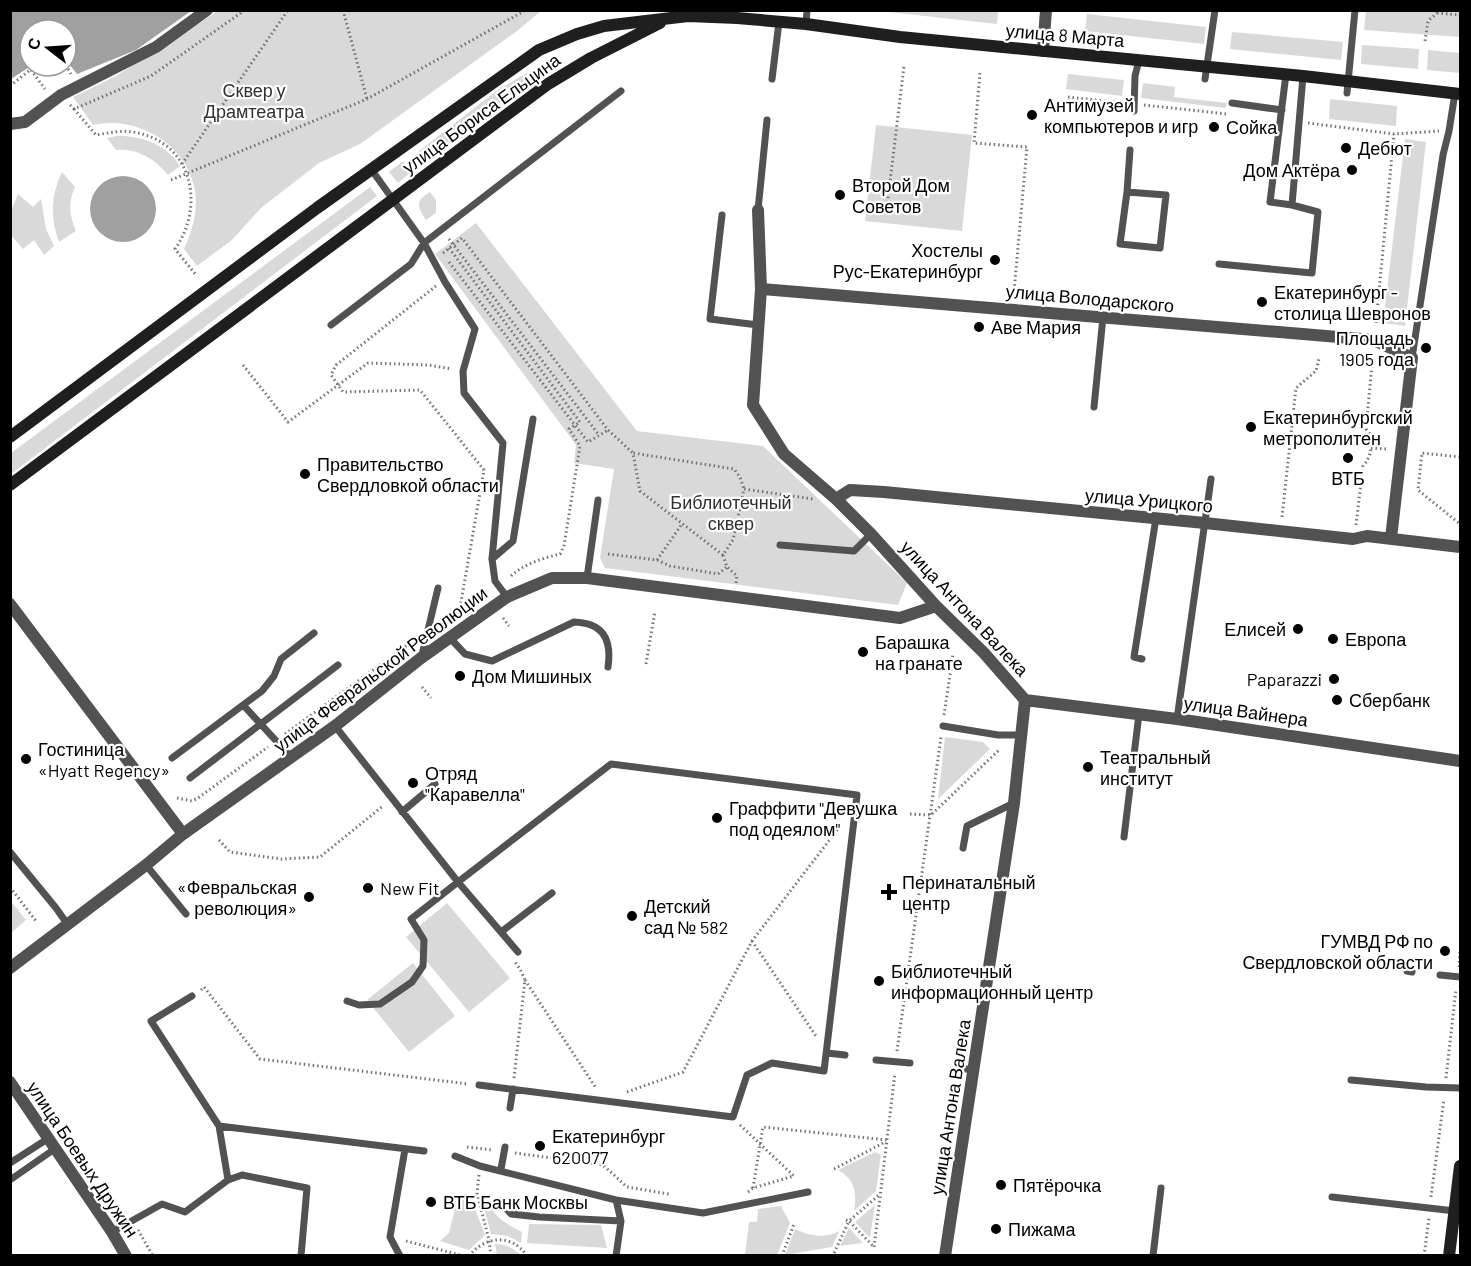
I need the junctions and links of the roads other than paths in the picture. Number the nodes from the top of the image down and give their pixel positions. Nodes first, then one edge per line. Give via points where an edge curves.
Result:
1 (207, 10) edge
2 (807, 10) edge
3 (1046, 10) edge
4 (1215, 10) edge
5 (1355, 10) edge
6 (688, 13) edge
7 (667, 20) junction
8 (779, 22) junction
9 (806, 24) junction
10 (1043, 51) junction
11 (1139, 60) junction
12 (1207, 73) junction
13 (1286, 74) junction
14 (1303, 76) junction
15 (772, 79) dead end
16 (1348, 87) junction
17 (621, 91) dead end
18 (1458, 94) edge
19 (1232, 103) dead end
20 (1282, 110) junction
21 (1134, 111) dead end
22 (767, 120) dead end
23 (10, 124) edge
24 (1130, 150) dead end
25 (371, 169) junction
26 (1127, 192) junction
27 (394, 199) junction
28 (1292, 205) junction
29 (758, 210) joint
30 (722, 215) dead end
31 (424, 243) junction
32 (1218, 264) dead end
33 (761, 289) junction
34 (1103, 317) junction
35 (331, 325) dead end
36 (758, 325) junction
37 (1412, 358) junction
38 (1094, 407) dead end
39 (533, 419) dead end
40 (10, 437) edge
41 (1211, 479) dead end
42 (10, 485) edge
43 (836, 499) junction
44 (598, 500) dead end
45 (1156, 518) junction
46 (1205, 523) junction
47 (871, 534) junction
48 (1391, 538) junction
49 (780, 545) dead end
50 (1461, 547) edge
51 (492, 559) junction
52 (587, 578) junction
53 (438, 588) dead end
54 (507, 597) junction
55 (10, 604) edge
56 (936, 606) junction
57 (314, 633) dead end
58 (449, 637) junction
59 (422, 658) junction
60 (1142, 658) dead end
61 (338, 665) dead end
62 (608, 667) dead end
63 (1025, 700) junction
64 (244, 706) junction
65 (1139, 714) junction
66 (1177, 719) junction
67 (262, 725) junction
68 (335, 726) junction
69 (943, 726) road end
70 (1022, 735) junction
71 (172, 758) dead end
72 (292, 758) junction
73 (1461, 761) edge
74 (190, 778) dead end
75 (435, 784) dead end
76 (1014, 803) junction
77 (402, 812) junction
78 (183, 834) junction
79 (1124, 837) dead end
80 (963, 848) dead end
81 (10, 852) edge
82 (146, 865) junction
83 (458, 882) junction
84 (552, 893) dead end
85 (186, 914) dead end
86 (68, 925) junction
87 (501, 932) junction
88 (518, 952) dead end
89 (10, 968) edge
90 (1440, 975) dead end
91 (1459, 976) edge
92 (192, 996) road end
93 (347, 1002) dead end
94 (827, 1053) junction
95 (845, 1055) dead end
96 (876, 1059) dead end
97 (910, 1063) dead end
98 (958, 1069) dead end
99 (974, 1069) junction
100 (1351, 1080) dead end
101 (10, 1082) edge
102 (479, 1085) road end
103 (1461, 1088) edge
104 (513, 1089) junction
105 (510, 1108) dead end
106 (219, 1126) junction
107 (52, 1143) junction
108 (405, 1149) junction
109 (504, 1149) road end
110 (424, 1151) dead end
111 (455, 1156) dead end
112 (10, 1164) edge
113 (1461, 1166) edge
114 (501, 1169) junction
115 (10, 1180) edge
116 (228, 1180) junction
117 (1161, 1188) dead end
118 (808, 1192) dead end
119 (1332, 1197) dead end
120 (616, 1200) junction
121 (499, 1201) dead end
122 (1455, 1211) junction
123 (621, 1221) junction
124 (112, 1232) junction
125 (126, 1256) edge
126 (301, 1256) edge
127 (400, 1256) edge
128 (616, 1256) edge
129 (945, 1256) edge
130 (1153, 1256) edge
131 (1449, 1256) edge

1 - 23 street via 156,47 61,95 24,122
2 - 9 lane
3 - 10 street
4 - 12 lane
5 - 16 lane
6 - 7 street, улица 8 Марта
6 - 8 street, улица 8 Марта
7 - 25 street, улица Бориса Ельцина via 604,26 539,50
7 - 27 street, улица Бориса Ельцина via 548,84
8 - 9 street, улица 8 Марта
8 - 15 lane
9 - 10 street, улица 8 Марта
10 - 11 street, улица 8 Марта
11 - 12 street, улица 8 Марта
11 - 21 lane
12 - 13 street, улица 8 Марта
13 - 14 street, улица 8 Марта
13 - 20 lane
14 - 16 street, улица 8 Марта
14 - 28 lane
16 - 18 street, улица 8 Марта
17 - 31 lane
18 - 37 lane via 1443,155
19 - 20 lane
20 - 28 lane via 1270,202
22 - 29 lane
24 - 26 lane
25 - 27 lane
25 - 40 street, улица Бориса Ельцина
26 - 26 lane via 1166,195 1160,248 1120,244
27 - 31 lane
27 - 42 street, улица Бориса Ельцина
28 - 32 lane via 1318,212 1312,273
29 - 33 street, улица Антона Валека
30 - 36 lane via 710,319
31 - 35 lane via 411,264
31 - 51 lane via 475,329 463,370 464,393 503,443
33 - 34 street, улица Володарского
33 - 36 street, улица Антона Валека
34 - 37 street, улица Володарского via 1374,340
34 - 38 lane
36 - 43 street, улица Антона Валека via 753,405 784,454
37 - 48 street
39 - 51 lane via 513,541
41 - 46 lane
43 - 45 street, улица Урицкого via 850,490
43 - 47 street, улица Антона Валека
44 - 52 lane
45 - 46 street, улица Урицкого
45 - 60 lane via 1134,657
46 - 48 street, улица Урицкого via 1353,539
46 - 66 lane
47 - 49 lane via 854,551
47 - 56 street, улица Антона Валека
48 - 50 street, улица Урицкого
51 - 54 lane via 495,581
52 - 54 street, улица Февральской Революции via 552,578
52 - 56 street, улица Февральской Революции via 900,618
53 - 59 lane
54 - 58 street, улица Февральской Революции
55 - 78 street
56 - 63 street, улица Антона Валека
57 - 64 lane via 281,659 274,676
58 - 59 street, улица Февральской Революции
58 - 62 lane via 465,654 492,661 574,622 587,622 596,626 608,643
59 - 68 street, улица Февральской Революции
61 - 67 lane
63 - 65 street, улица Вайнера
63 - 70 street, улица Антона Валека
64 - 67 lane
64 - 71 lane
65 - 66 street, улица Вайнера
65 - 79 lane
66 - 73 street, улица Вайнера
67 - 72 lane
67 - 74 lane
68 - 72 street, улица Февральской Революции
68 - 77 lane
69 - 70 lane
70 - 76 street, улица Антона Валека
72 - 78 street, улица Февральской Революции
75 - 77 lane
76 - 80 lane via 967,826
76 - 99 street, улица Антона Валека
77 - 83 lane
78 - 82 street, улица Февральской Революции
81 - 86 lane
82 - 85 lane
82 - 86 street, улица Февральской Революции
83 - 87 lane
83 - 93 lane via 411,919 424,940 423,966 412,982 380,1004
83 - 94 lane via 611,764 857,795
84 - 87 lane
86 - 89 street, улица Февральской Революции
87 - 88 lane
90 - 91 lane
92 - 106 lane via 151,1021
94 - 95 lane
94 - 104 lane via 824,1071 772,1063 747,1075 733,1117
96 - 97 lane
98 - 99 lane
99 - 129 street, улица Антона Валека
100 - 103 lane
101 - 107 street, улица Боевых Дружин
102 - 104 lane
104 - 105 lane
106 - 108 lane
106 - 116 lane
107 - 112 lane
107 - 115 lane
107 - 124 street, улица Боевых Дружин
108 - 110 lane
108 - 127 lane via 390,1237
109 - 114 lane
111 - 114 lane
113 - 122 street
114 - 120 lane
116 - 124 lane via 185,1212 162,1204
116 - 126 lane via 242,1175 307,1188
117 - 130 lane
118 - 120 lane via 703,1213
119 - 122 lane
120 - 123 lane
121 - 123 lane via 511,1214
122 - 131 street
123 - 128 lane
124 - 125 street, улица Боевых Дружин

